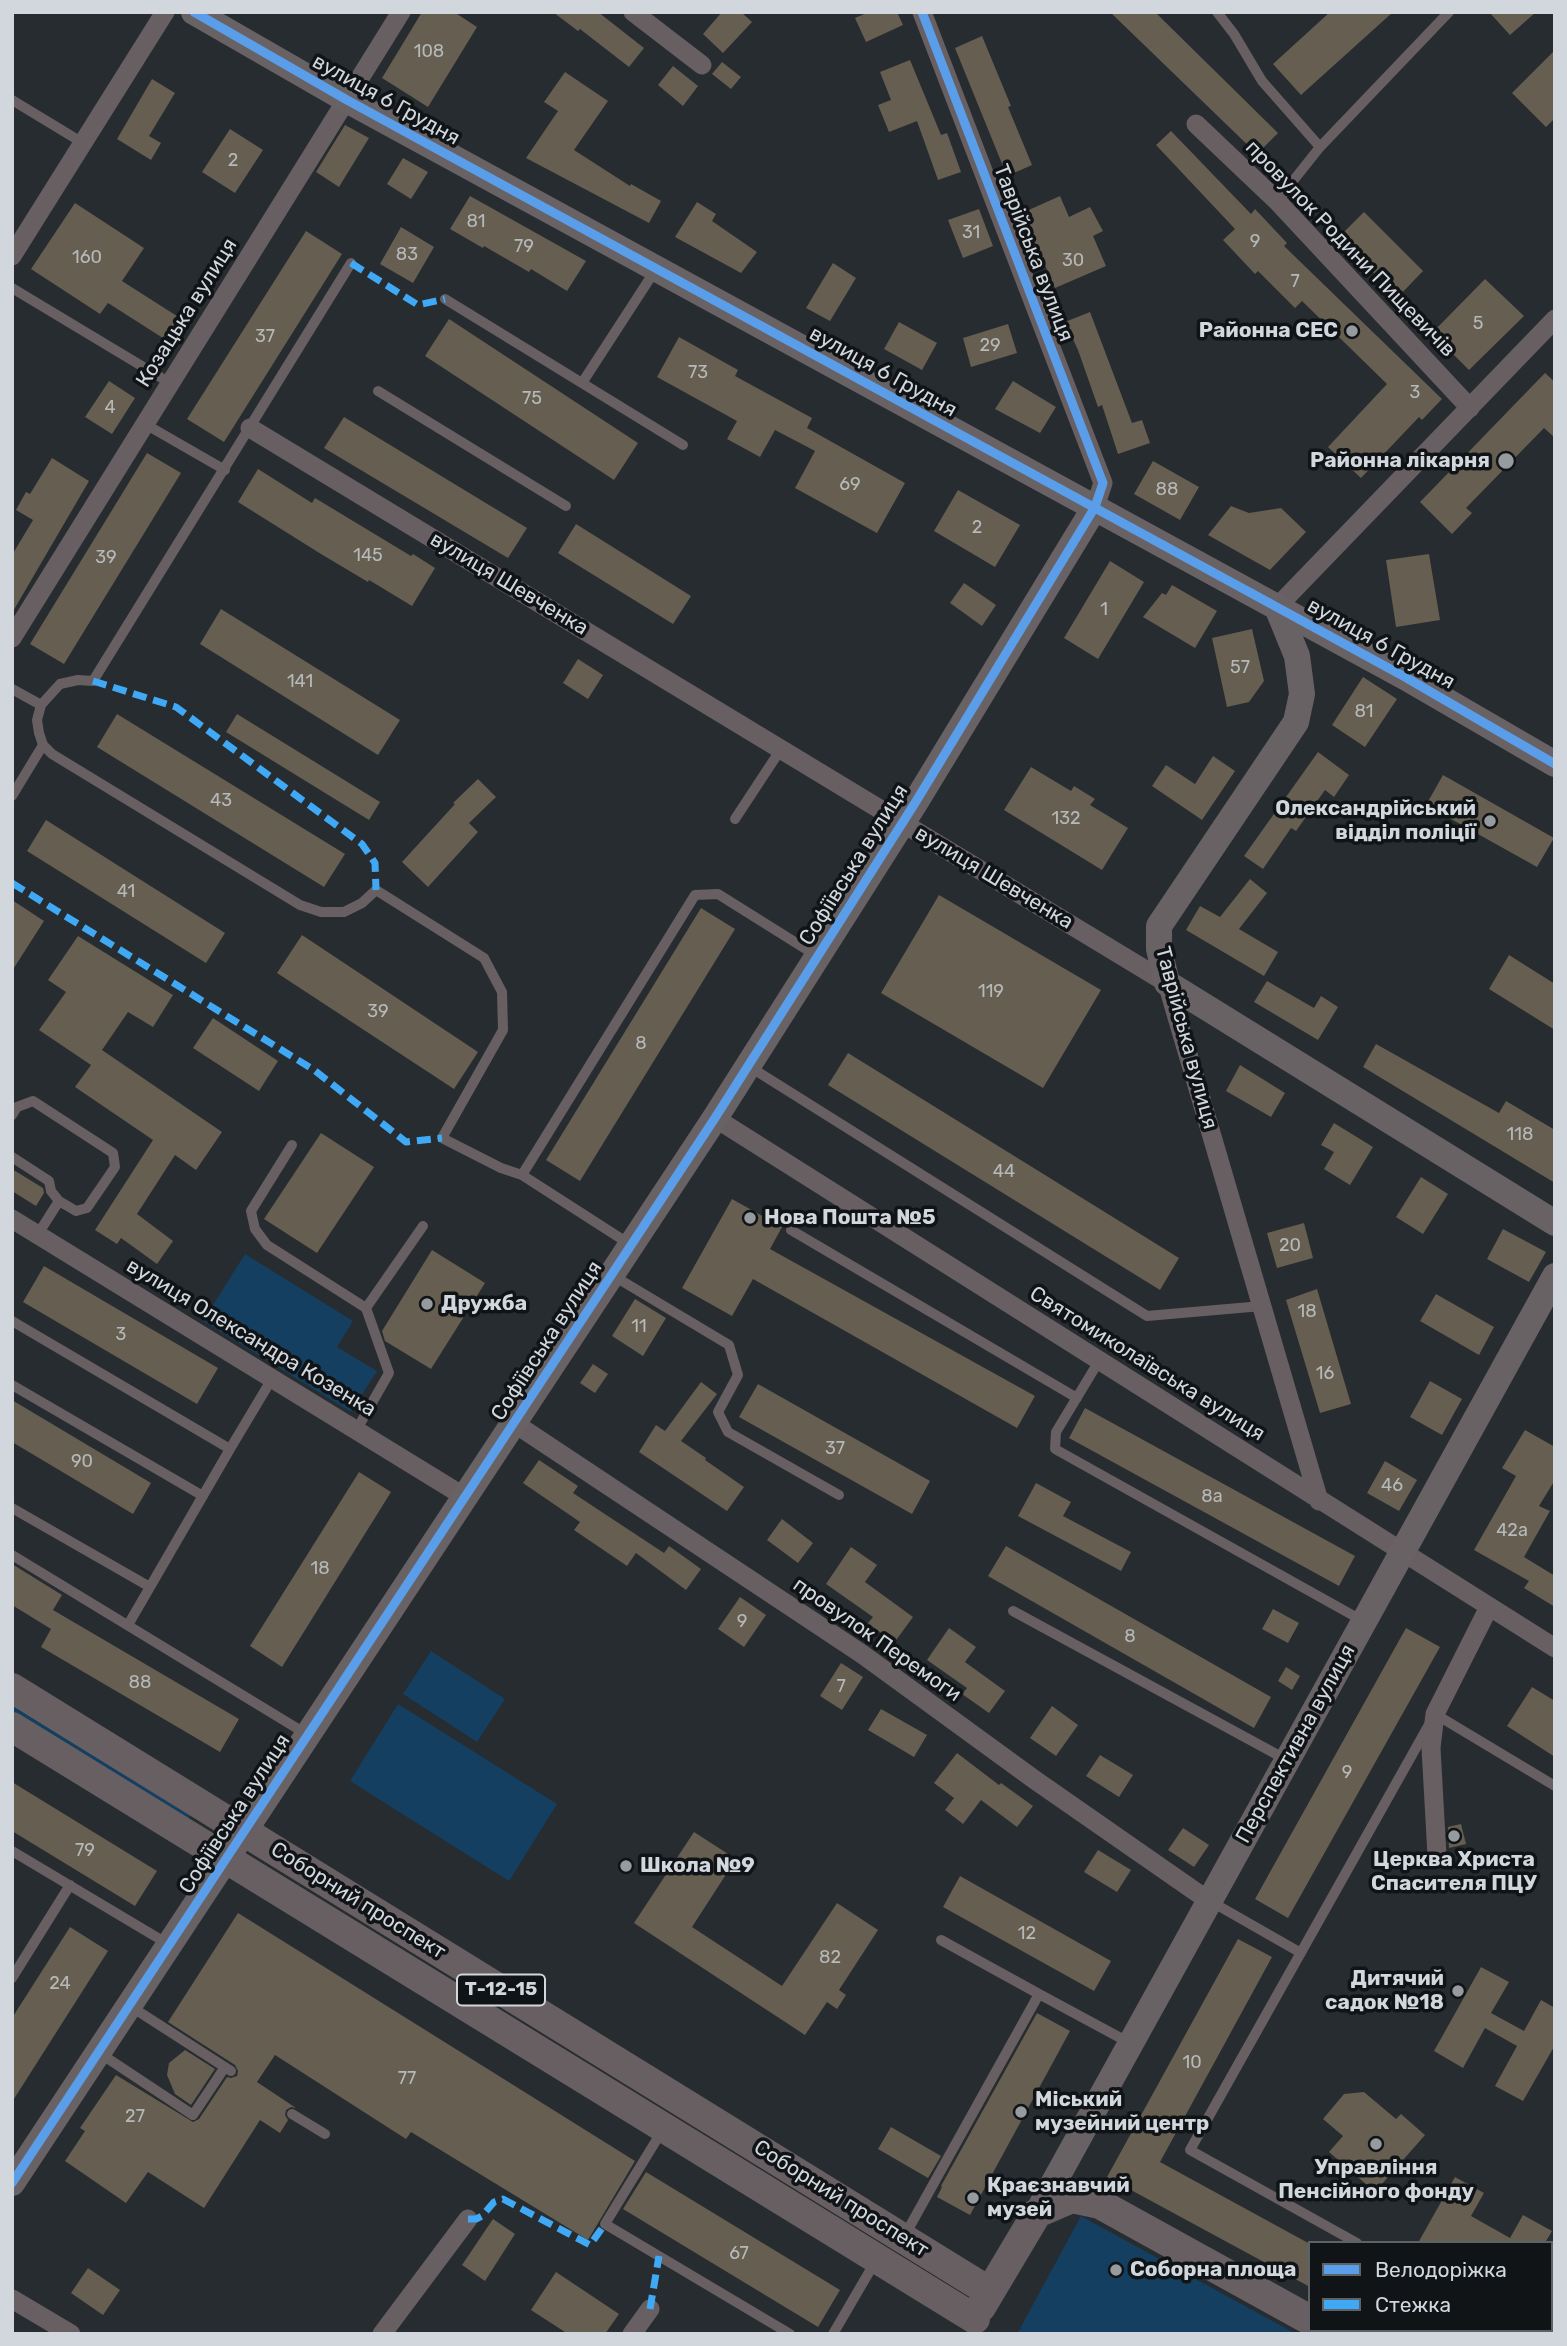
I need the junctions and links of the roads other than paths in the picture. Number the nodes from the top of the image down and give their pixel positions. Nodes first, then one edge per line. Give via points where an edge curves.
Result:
1 (165, 12) edge
2 (194, 12) edge
3 (401, 12) edge
4 (633, 12) edge
5 (922, 12) edge
6 (1217, 12) edge
7 (1449, 12) edge
8 (702, 65) dead end
9 (12, 100) edge
10 (347, 100) junction
11 (1196, 124) dead end
12 (83, 144) junction
13 (1320, 148) junction
14 (1276, 201) junction
15 (12, 256) edge
16 (351, 263) dead end
17 (656, 268) junction
18 (12, 288) edge
19 (445, 299) dead end
20 (1555, 319) edge
21 (170, 383) junction
22 (582, 383) junction
23 (378, 391) dead end
24 (1470, 408) junction
25 (145, 424) junction
26 (250, 428) junction
27 (683, 445) dead end
28 (225, 470) junction
29 (566, 506) dead end
30 (1095, 507) junction
31 (1277, 607) junction
32 (12, 638) edge
33 (12, 689) edge
34 (41, 705) junction
35 (43, 745) junction
36 (781, 749) junction
37 (1555, 764) edge
38 (12, 796) edge
39 (735, 819) dead end
40 (902, 822) junction
41 (817, 957) junction
42 (1167, 982) junction
43 (749, 1066) junction
44 (12, 1115) edge
45 (716, 1118) junction
46 (292, 1145) dead end
47 (12, 1157) edge
48 (522, 1175) junction
49 (59, 1201) junction
50 (12, 1219) edge
51 (1555, 1223) edge
52 (423, 1226) dead end
53 (791, 1230) dead end
54 (38, 1234) junction
55 (631, 1245) junction
56 (612, 1275) junction
57 (1555, 1276) edge
58 (1262, 1306) junction
59 (366, 1308) junction
60 (12, 1321) edge
61 (1099, 1361) junction
62 (273, 1377) junction
63 (12, 1384) edge
64 (1077, 1398) junction
65 (514, 1423) junction
66 (357, 1429) junction
67 (230, 1449) junction
68 (839, 1495) dead end
69 (203, 1496) junction
70 (465, 1497) junction
71 (1319, 1501) junction
72 (12, 1508) edge
73 (1402, 1553) junction
74 (12, 1555) edge
75 (150, 1587) junction
76 (1489, 1607) junction
77 (1013, 1611) dead end
78 (1364, 1622) junction
79 (128, 1625) junction
80 (1555, 1648) edge
81 (12, 1688) edge
82 (1435, 1714) junction
83 (12, 1727) edge
84 (308, 1735) junction
85 (1287, 1760) junction
86 (1555, 1786) edge
87 (245, 1831) junction
88 (12, 1851) edge
89 (1437, 1856) dead end
90 (226, 1858) junction
91 (70, 1885) junction
92 (1209, 1901) junction
93 (941, 1940) dead end
94 (169, 1945) junction
95 (1301, 1953) junction
96 (12, 1978) edge
97 (1039, 1994) junction
98 (130, 2006) junction
99 (1131, 2043) junction
100 (99, 2053) junction
101 (292, 2114) dead end
102 (664, 2128) junction
103 (325, 2134) dead end
104 (12, 2183) edge
105 (1037, 2213) junction
106 (468, 2219) dead end
107 (903, 2238) junction
108 (1353, 2241) edge
109 (877, 2259) junction
110 (990, 2292) junction
111 (12, 2299) edge
112 (650, 2309) dead end
113 (1308, 2319) edge
114 (971, 2327) edge
115 (71, 2334) edge
116 (382, 2334) edge
117 (632, 2334) edge
118 (790, 2334) edge
119 (833, 2334) edge

1 - 12 street
2 - 10 street, вулиця 6 Грудня
3 - 10 street, Козацька вулиця
4 - 8 street
5 - 30 street, Таврійська вулиця via 1103,483
6 - 13 lane via 1262,81
7 - 13 lane
9 - 12 lane
10 - 17 street, вулиця 6 Грудня
10 - 21 street, Козацька вулиця
11 - 14 street, провулок Родини Пищевичів
12 - 15 street
13 - 14 lane
14 - 24 street, провулок Родини Пищевичів
16 - 26 lane
17 - 22 lane
17 - 30 street, вулиця 6 Грудня
18 - 21 lane
19 - 22 lane
20 - 24 street
21 - 25 street, Козацька вулиця
22 - 27 lane
23 - 29 lane
24 - 31 street
25 - 28 lane
25 - 32 street, Козацька вулиця
26 - 28 lane
26 - 36 street, вулиця Шевченка via 724,719
28 - 34 lane via 93,681 60,684
30 - 31 street, вулиця 6 Грудня
30 - 40 street, Софіївська вулиця
31 - 37 street, вулиця 6 Грудня
31 - 42 street, Таврійська вулиця via 1297,656 1302,694 1296,722 1159,926
33 - 34 lane
34 - 35 lane via 37,720
35 - 38 lane
35 - 48 lane via 300,905 321,912 344,912 376,890 484,958 502,992 503,1030 442,1138
36 - 39 lane
36 - 40 street, вулиця Шевченка
40 - 41 street, Софіївська вулиця
40 - 42 street, вулиця Шевченка
41 - 43 street, Софіївська вулиця
41 - 48 lane via 718,894 695,895
42 - 51 street, вулиця Шевченка
42 - 58 street, Таврійська вулиця
43 - 45 street, Софіївська вулиця
43 - 58 lane via 1147,1316
44 - 49 lane via 17,1107 33,1101 113,1153 115,1167 87,1208 76,1211
45 - 55 street, Софіївська вулиця
45 - 61 street, Святомиколаївська вулиця
46 - 59 lane via 251,1211 255,1229 267,1245
47 - 49 lane via 49,1181
48 - 55 lane
49 - 54 lane
50 - 54 street, вулиця Олександра Козенка
52 - 59 lane
53 - 64 lane
54 - 62 street, вулиця Олександра Козенка
55 - 56 street, Софіївська вулиця
56 - 65 street, Софіївська вулиця
56 - 68 lane via 729,1345 738,1375 718,1412 729,1432
57 - 73 street, Перспективна вулиця
58 - 71 street, Таврійська вулиця
59 - 66 lane via 389,1373
60 - 67 lane
61 - 64 lane
61 - 71 street, Святомиколаївська вулиця
62 - 66 street, вулиця Олександра Козенка
62 - 67 lane
63 - 69 lane
64 - 78 lane via 1056,1432 1055,1449
65 - 70 street, Софіївська вулиця
65 - 92 street, провулок Перемоги via 862,1654
66 - 70 street, вулиця Олександра Козенка
67 - 69 lane
69 - 75 lane
70 - 84 street, Софіївська вулиця
71 - 73 street, Святомиколаївська вулиця
72 - 75 lane
73 - 76 street, Святомиколаївська вулиця
73 - 78 street, Перспективна вулиця
74 - 79 lane
75 - 79 lane
76 - 80 street, Святомиколаївська вулиця
76 - 82 street
77 - 85 lane
78 - 85 street, Перспективна вулиця
79 - 84 lane
81 - 87 main road, Соборний проспект / Т-12-15
82 - 86 lane
82 - 89 street via 1431,1748
82 - 95 lane
83 - 90 main road, Соборний проспект / Т-12-15
84 - 87 street, Софіївська вулиця
85 - 92 street, Перспективна вулиця
87 - 90 street, Софіївська вулиця
87 - 107 main road, Соборний проспект / Т-12-15
88 - 91 lane
90 - 94 street, Софіївська вулиця
90 - 102 main road, Соборний проспект / Т-12-15
91 - 94 lane
91 - 96 lane
92 - 95 lane
92 - 99 street, Перспективна вулиця
93 - 97 lane
94 - 98 street, Софіївська вулиця
95 - 108 lane via 1190,2150
97 - 99 lane
97 - 107 lane
98 - 100 street, Софіївська вулиця
98 - 100 lane via 228,2069 193,2115
99 - 105 street, Перспективна вулиця
100 - 104 street, Софіївська вулиця
101 - 103 lane
102 - 109 main road, Соборний проспект / Т-12-15
102 - 118 lane via 605,2224
105 - 110 main road, Т-12-15
105 - 113 main road via 1072,2198 1100,2204
106 - 116 street
107 - 110 main road, Соборний проспект / Т-12-15
109 - 114 main road, Соборний проспект / Т-12-15
109 - 119 lane
110 - 114 main road, Т-12-15
111 - 115 street
112 - 117 street

